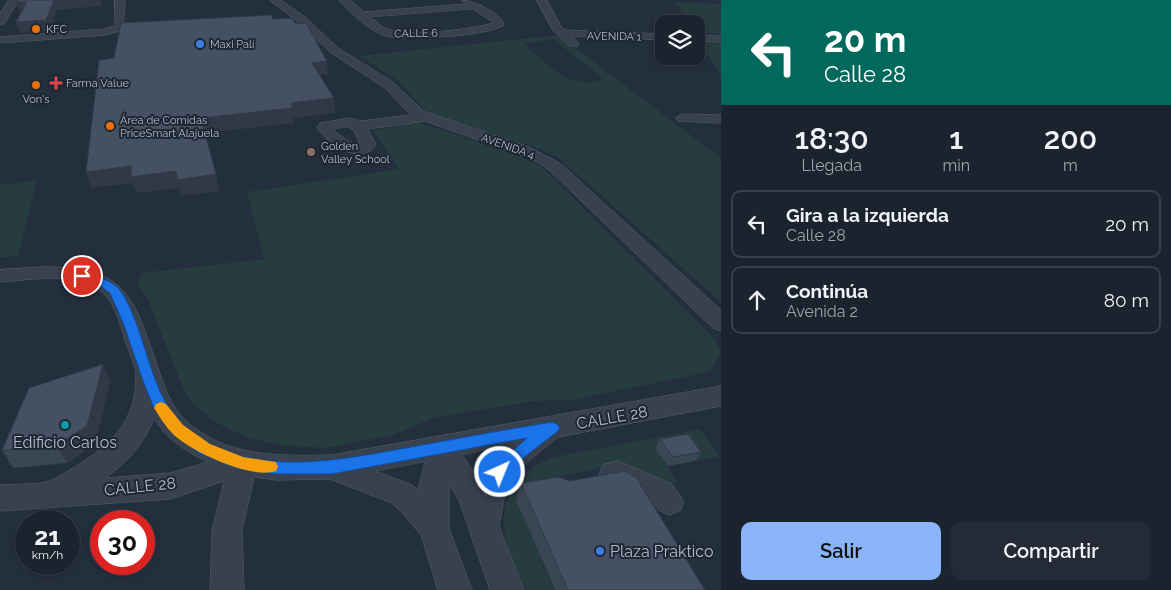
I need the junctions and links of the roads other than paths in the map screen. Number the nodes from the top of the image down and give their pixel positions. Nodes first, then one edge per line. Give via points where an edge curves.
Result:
1 (14, 0) edge
2 (120, 0) edge
3 (275, 0) edge
4 (344, 0) edge
5 (542, 0) edge
6 (470, 3) edge
7 (364, 15) junction
8 (0, 22) edge
9 (564, 33) junction
10 (655, 37) edge
11 (705, 38) edge
12 (721, 39) edge
13 (0, 40) edge
14 (575, 45) dead end
15 (424, 117) junction
16 (683, 118) dead end
17 (721, 119) edge
18 (359, 126) dead end
19 (0, 276) edge
20 (721, 323) edge
21 (148, 378) junction
22 (719, 396) edge
23 (552, 428) junction
24 (442, 447) junction
25 (243, 463) junction
26 (332, 467) junction
27 (590, 478) edge
28 (54, 494) junction
29 (0, 498) edge
30 (669, 502) dead end
31 (484, 524) junction
32 (434, 528) junction
33 (227, 590) edge
34 (455, 590) edge
35 (507, 590) edge

1 - 8 street
2 - 13 street via 119,28 104,32 72,29
3 - 15 street, AVENIDA 4 via 334,50 389,85 412,110
4 - 7 street, CALLE 6
5 - 9 street via 556,27
6 - 7 street
6 - 7 street, CALLE 6 via 498,21 499,25 405,36 389,34
9 - 10 street, AVENIDA 1
9 - 14 street
11 - 12 street
15 - 18 street
15 - 20 street, AVENIDA 4 via 524,150 554,166
16 - 17 street
19 - 21 street via 46,273 82,276 102,282 115,291
21 - 25 street via 160,406 178,429 204,448
21 - 28 street via 140,420 121,449
22 - 23 street, CALLE 28
23 - 24 street, CALLE 28
23 - 31 street via 523,449 500,472 493,485
24 - 26 street, CALLE 28
24 - 31 street via 472,495
24 - 32 street via 433,490
25 - 26 street, CALLE 28 via 294,468
25 - 28 street, CALLE 28 via 171,486
25 - 33 street via 227,531
26 - 32 street via 402,494
27 - 30 street via 618,473 662,493
28 - 29 street, CALLE 28
31 - 35 street
32 - 34 street

